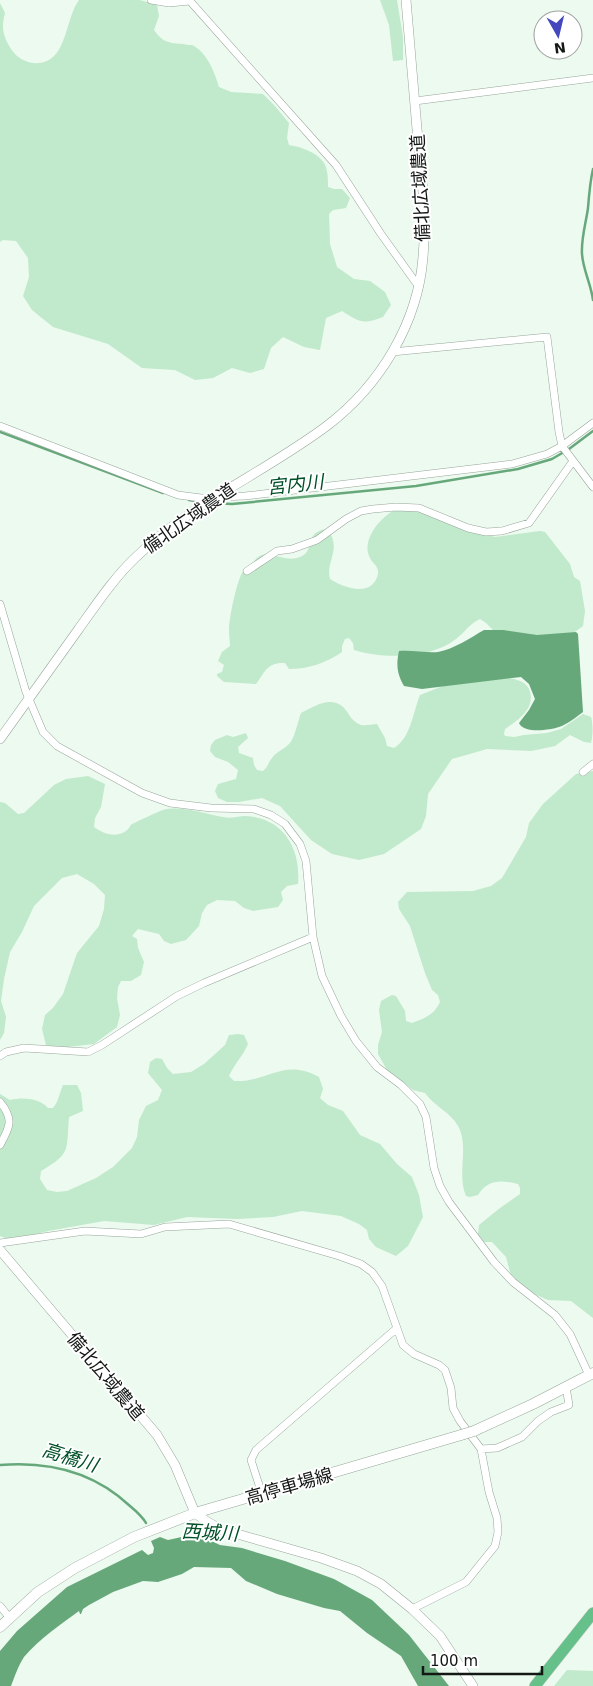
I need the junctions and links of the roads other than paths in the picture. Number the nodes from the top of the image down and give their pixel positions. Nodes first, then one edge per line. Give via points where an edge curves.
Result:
1 (151, 0) edge
2 (190, 0) edge
3 (406, 0) edge
4 (593, 78) edge
5 (415, 101) junction
6 (419, 287) junction
7 (392, 352) junction
8 (593, 424) edge
9 (0, 426) edge
10 (562, 446) junction
11 (573, 461) junction
12 (593, 487) edge
13 (201, 498) dead end
14 (214, 499) junction
15 (247, 570) dead end
16 (0, 604) edge
17 (30, 698) junction
18 (0, 739) edge
19 (593, 764) edge
20 (583, 772) dead end
21 (313, 937) junction
22 (0, 1056) edge
23 (0, 1102) edge
24 (0, 1145) edge
25 (0, 1243) edge
26 (0, 1250) edge
27 (397, 1328) junction
28 (591, 1374) edge
29 (566, 1387) junction
30 (481, 1449) junction
31 (262, 1494) junction
32 (195, 1513) junction
33 (0, 1606) edge
34 (412, 1609) junction
35 (593, 1613) edge
36 (9, 1617) junction
37 (0, 1627) edge
38 (538, 1682) edge
39 (474, 1686) edge

1 - 2 street via 169,3
2 - 6 street via 336,165
3 - 5 street, 備北広域農道
4 - 5 street
5 - 6 street, 備北広域農道 via 424,231
6 - 7 street, 備北広域農道
7 - 10 street via 547,337
7 - 14 street, 備北広域農道 via 357,400 328,425
8 - 10 street
9 - 13 street via 178,495
10 - 11 street
10 - 14 street via 532,460 486,468
11 - 12 street
11 - 15 street via 529,523 486,532 419,508 361,511 317,540 277,552
14 - 17 street, 備北広域農道 via 152,543 122,572
16 - 17 street
17 - 18 street, 備北広域農道
17 - 21 street via 43,732 57,746 142,794 170,803 254,809 272,815 284,824 300,844 306,861
19 - 20 street
21 - 22 street via 178,996 88,1052 24,1048
21 - 28 street via 322,976 356,1041 377,1067 420,1104 426,1117 434,1168 449,1202 494,1262 513,1282 556,1315
23 - 24 street via 9,1114 10,1122
25 - 27 street via 85,1231 141,1234 165,1228 229,1224 361,1264 382,1286
26 - 32 street, 備北広域農道 via 157,1435 175,1465
27 - 30 street via 403,1345 444,1370 451,1388 453,1408
27 - 31 street via 256,1450 251,1460
28 - 29 main road, 高停車場線
29 - 30 street via 568,1404 538,1421 522,1437 497,1448
29 - 31 main road, 高停車場線, bridge via 474,1431
30 - 34 street via 497,1518 495,1546 466,1582
31 - 32 main road, 高停車場線
32 - 34 street via 220,1529 357,1571 381,1584
32 - 36 main road, 高停車場線 via 134,1537 75,1568 38,1592
33 - 36 street
34 - 39 street via 440,1636
35 - 38 highway
36 - 37 main road, 高停車場線

